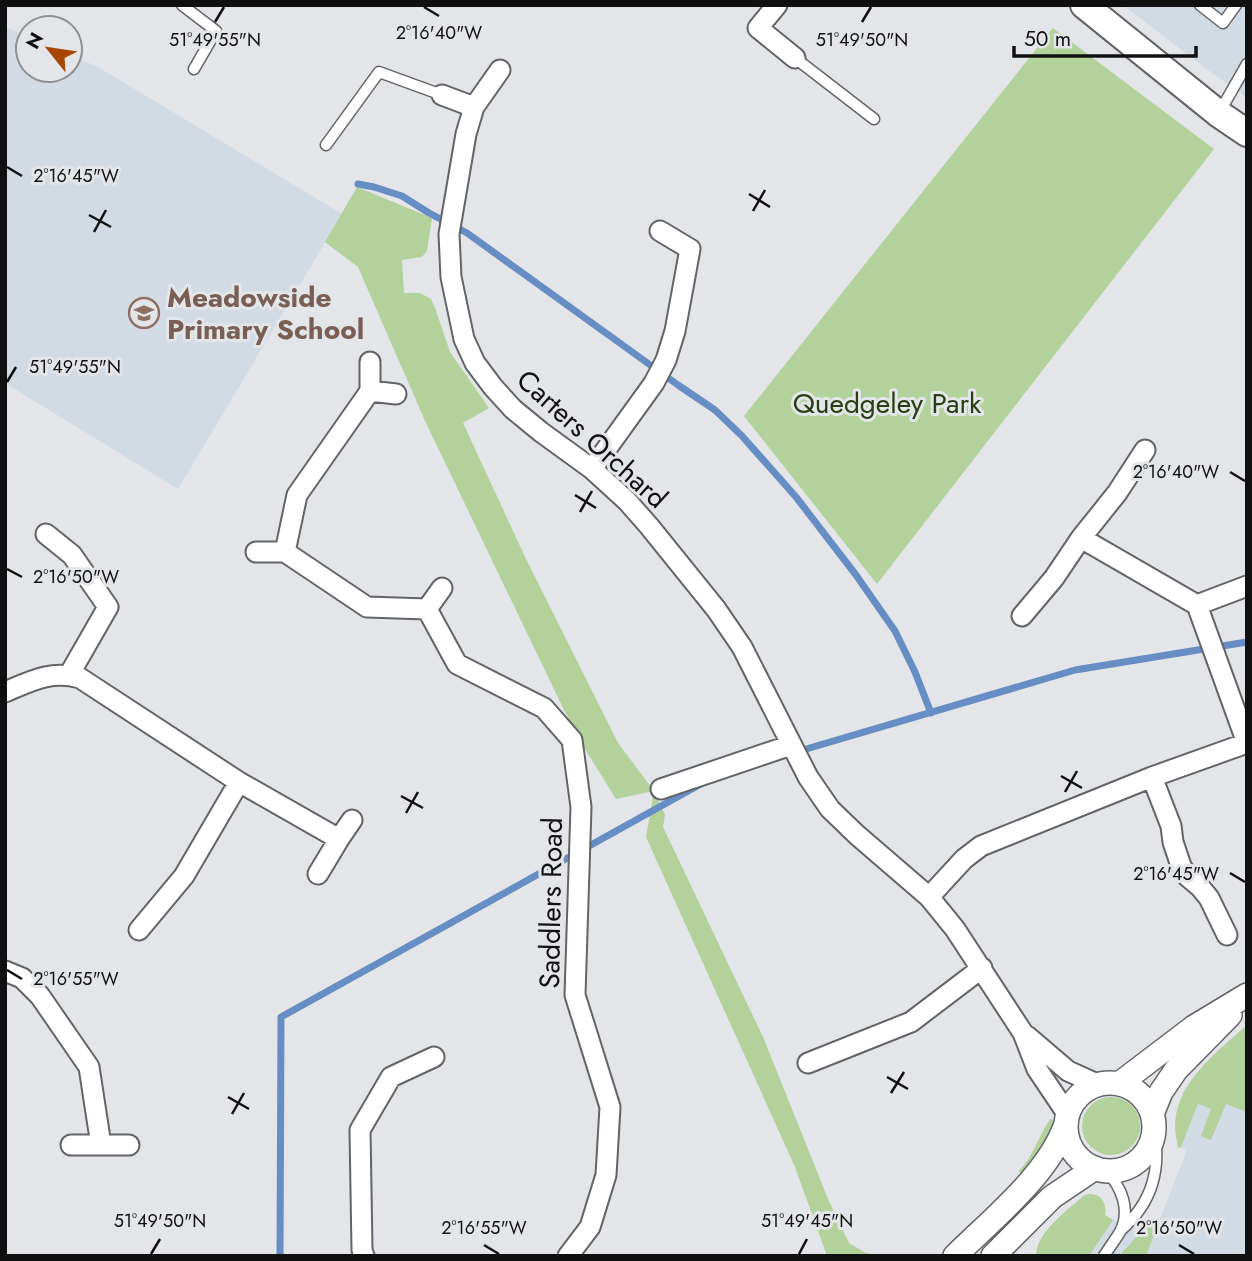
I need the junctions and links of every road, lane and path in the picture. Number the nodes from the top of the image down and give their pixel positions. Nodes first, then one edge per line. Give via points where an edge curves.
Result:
1 (182, 5) edge
2 (777, 5) edge
3 (1084, 5) edge
4 (1200, 5) edge
5 (1236, 5) edge
6 (795, 58) joint
7 (1247, 64) edge
8 (194, 69) dead end
9 (500, 70) dead end
10 (442, 95) joint
11 (474, 107) junction
12 (1219, 114) junction
13 (874, 119) dead end
14 (1247, 133) edge
15 (326, 145) dead end
16 (660, 231) dead end
17 (370, 362) dead end
18 (370, 391) junction
19 (396, 394) dead end
20 (1145, 450) dead end
21 (593, 469) junction
22 (46, 534) dead end
23 (1081, 538) junction
24 (256, 552) dead end
25 (285, 552) junction
26 (1247, 586) edge
27 (442, 588) dead end
28 (1197, 605) junction
29 (428, 609) junction
30 (1022, 616) dead end
31 (69, 675) junction
32 (5, 692) edge
33 (791, 745) junction
34 (1152, 777) junction
35 (239, 782) junction
36 (661, 789) dead end
37 (352, 820) dead end
38 (340, 839) junction
39 (318, 874) dead end
40 (929, 897) junction
41 (139, 930) dead end
42 (1227, 935) dead end
43 (982, 968) junction
44 (5, 971) edge
45 (1247, 996) edge
46 (1023, 1033) junction
47 (434, 1057) dead end
48 (808, 1063) dead end
49 (1109, 1084) junction
50 (1067, 1120) junction
51 (1153, 1121) junction
52 (71, 1145) dead end
53 (101, 1145) junction
54 (129, 1145) dead end
55 (1100, 1170) junction
56 (1121, 1230) junction
57 (966, 1252) edge
58 (364, 1256) edge
59 (568, 1256) edge
60 (993, 1256) edge
61 (1104, 1256) edge

1 - 8 lane via 216,32
2 - 6 street via 758,29
3 - 12 main road
4 - 5 lane via 1223,23
6 - 13 lane
7 - 12 lane
9 - 11 street, Carters Orchard
10 - 11 street
10 - 15 lane via 379,72
11 - 21 street, Carters Orchard via 449,234 450,276 464,339 475,363 513,409
12 - 14 main road
16 - 21 street via 690,250 675,331 654,383
17 - 18 street
18 - 19 street
18 - 25 street via 297,495
20 - 23 street
21 - 33 street, Carters Orchard via 649,526 716,610 741,647
22 - 31 street via 72,555 108,607
23 - 28 street
23 - 30 street
24 - 25 street
25 - 29 street via 367,607
26 - 28 street
27 - 29 street
28 - 34 street via 1247,743
29 - 59 street, Saddlers Road via 457,664 544,708 572,740 582,807 575,995 610,1107 606,1175 590,1227
31 - 32 street via 39,678
31 - 35 street
33 - 36 street
33 - 40 street, Carters Orchard via 830,809
34 - 40 street via 981,845
34 - 42 street via 1181,866 1209,898
35 - 38 street
35 - 41 street via 184,876
37 - 38 street
38 - 39 street
40 - 43 street, Carters Orchard
43 - 46 street, Carters Orchard
43 - 48 street via 911,1022
44 - 53 street via 22,978 40,996 89,1068
45 - 49 street
45 - 51 street via 1176,1070 1161,1092
46 - 49 street, Carters Orchard via 1068,1071
46 - 50 street, Carters Orchard via 1037,1069
47 - 58 street via 391,1077 360,1130
49 - 50 street via 1085,1091 1074,1102
49 - 51 street via 1134,1090 1145,1100
50 - 55 street via 1075,1153
50 - 57 street via 1049,1157
51 - 55 street via 1151,1143 1143,1156 1132,1166
51 - 56 lane via 1157,1163 1149,1194
52 - 53 street
53 - 54 street
55 - 56 lane via 1113,1179 1125,1205
55 - 60 street via 1052,1197
56 - 61 lane

